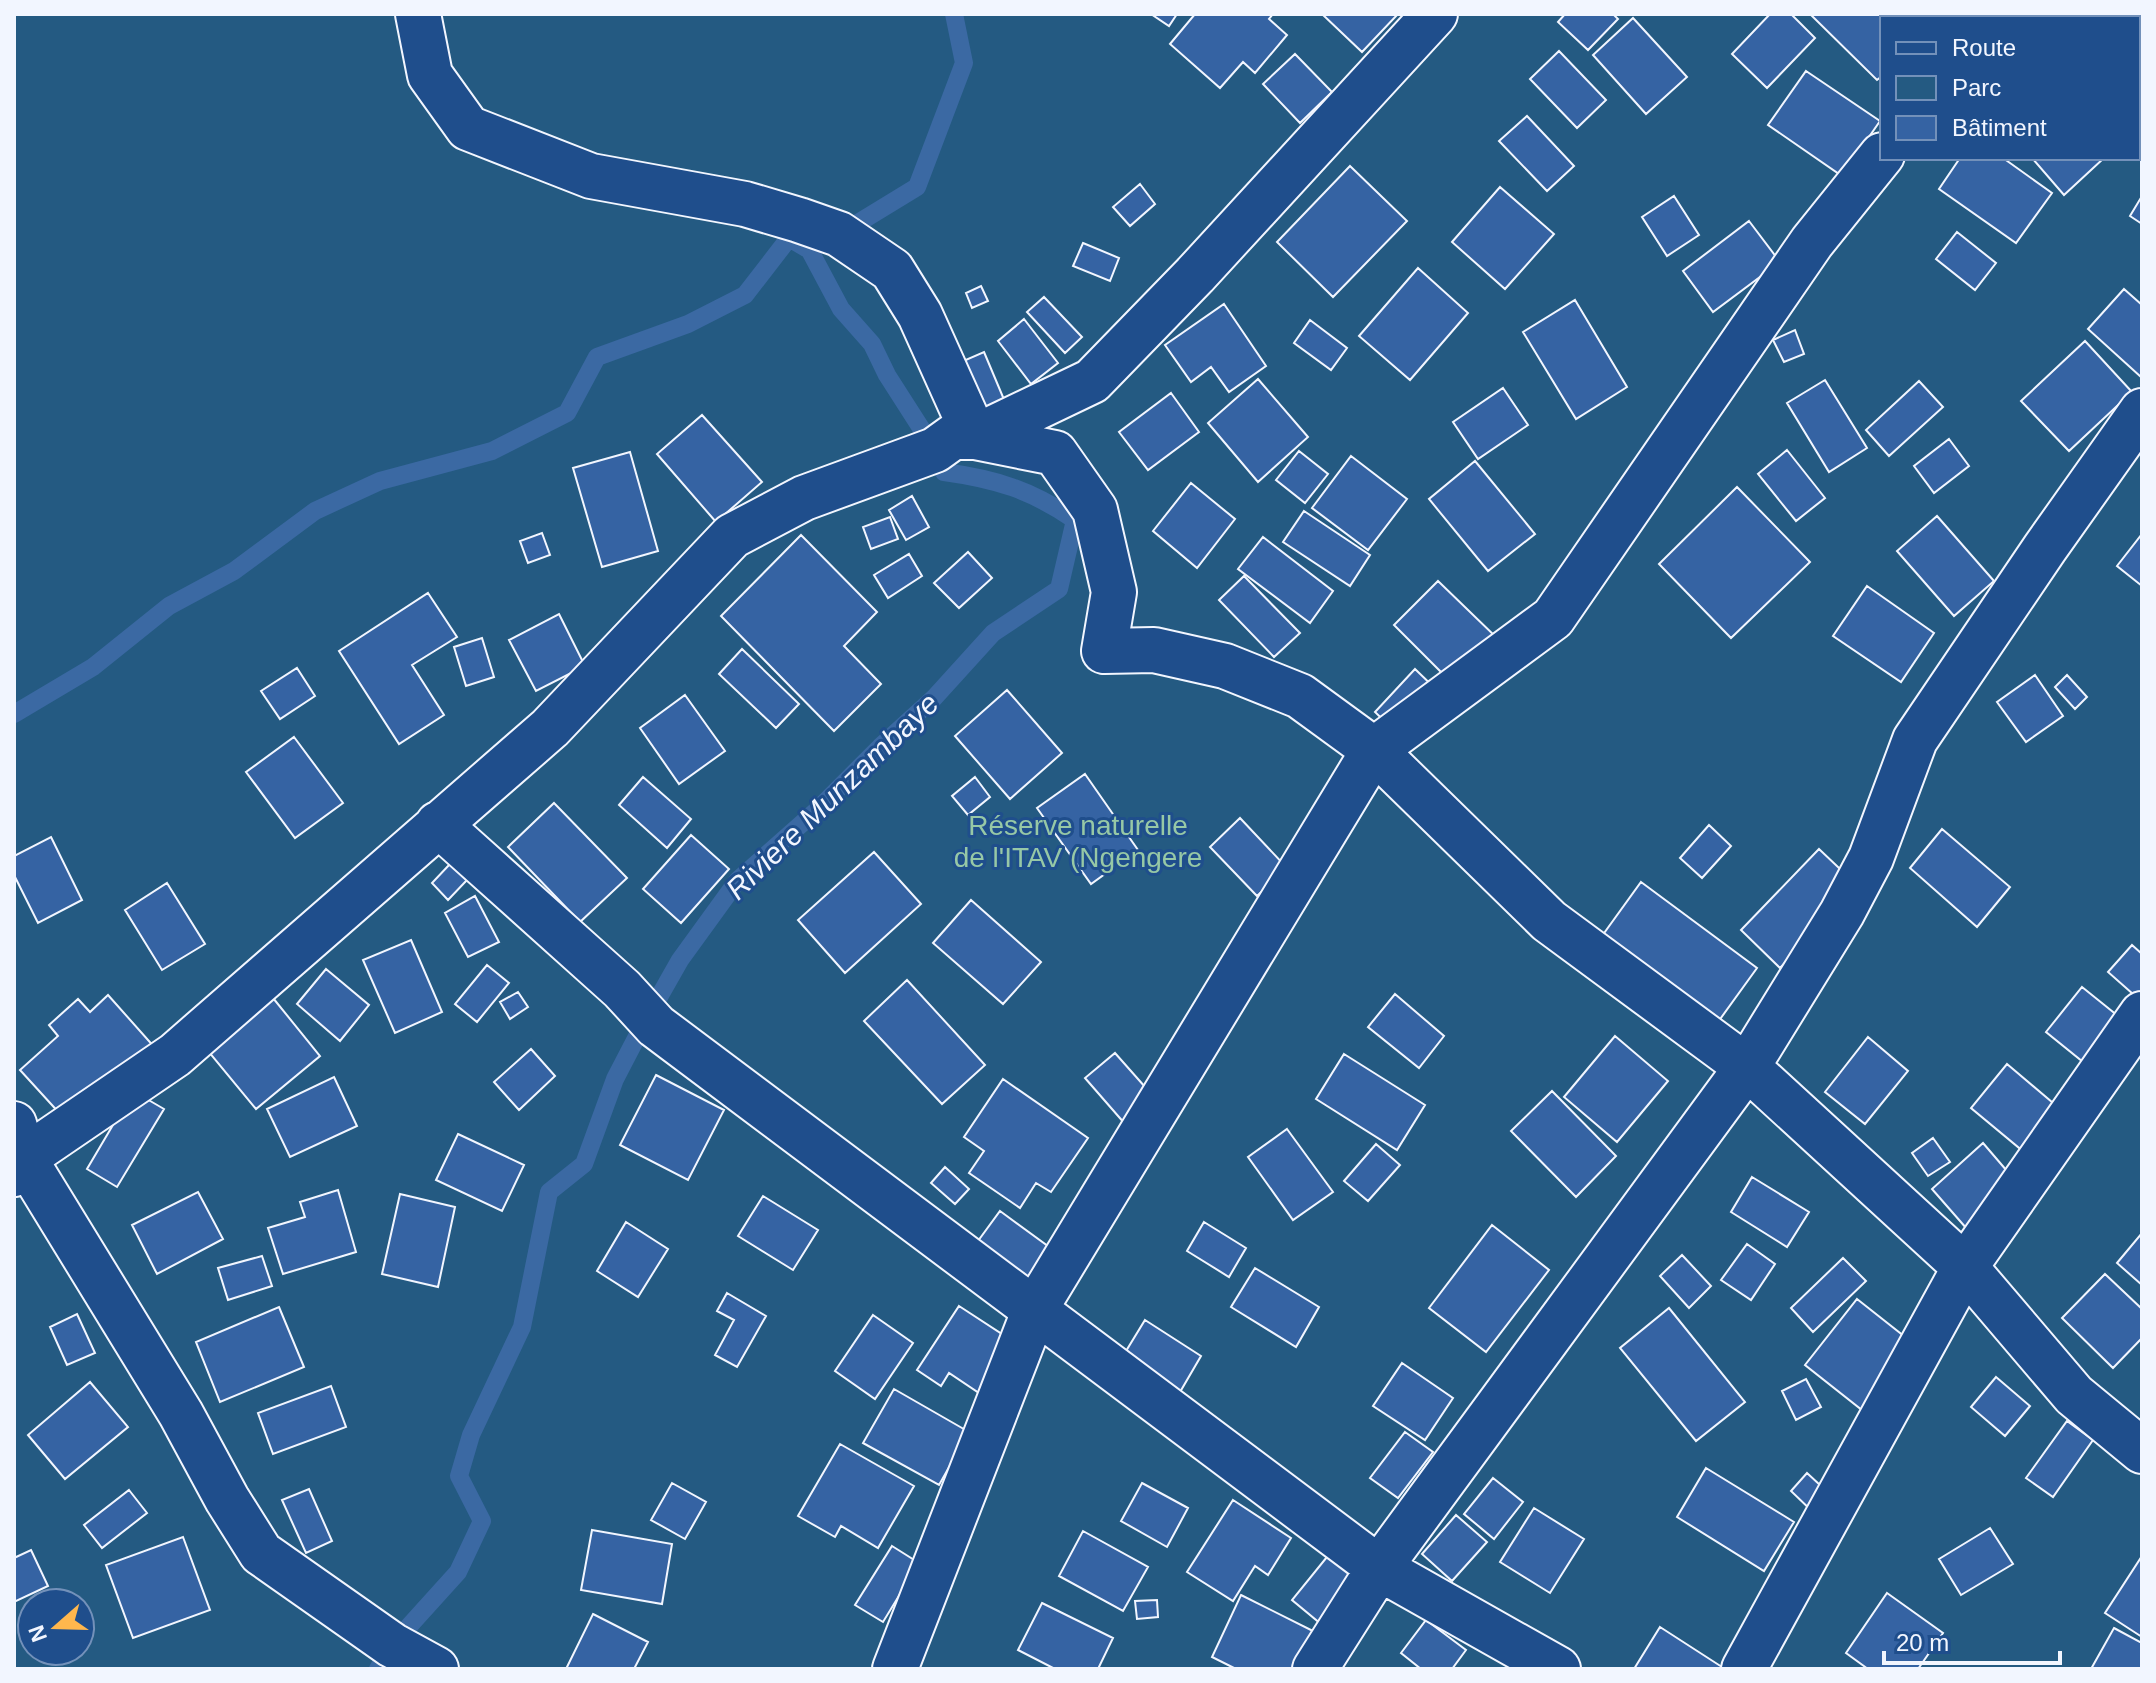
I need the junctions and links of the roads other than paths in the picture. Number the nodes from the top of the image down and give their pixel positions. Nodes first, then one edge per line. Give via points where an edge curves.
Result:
1 (418, 14) edge
2 (1435, 14) edge
3 (1880, 157) edge
4 (2142, 411) edge
5 (964, 437) junction
6 (1374, 750) junction
7 (438, 824) junction
8 (2142, 1014) edge
9 (1747, 1067) junction
10 (17, 1152) edge
11 (1965, 1267) junction
12 (1035, 1309) junction
13 (2142, 1451) edge
14 (1379, 1568) junction
15 (436, 1669) edge
16 (895, 1669) edge
17 (1315, 1669) edge
18 (1558, 1669) edge
19 (1744, 1669) edge

1 - 5 street via 430,75 468,128 591,176 745,204 799,220 839,234 892,270 920,315
2 - 5 street via 1092,381
3 - 6 street via 1812,242 1553,618
4 - 9 street via 1915,740 1871,858
5 - 6 street via 1055,453 1095,510 1114,592 1104,651 1154,650 1225,666 1300,696
5 - 7 street via 804,498 732,536 550,728
6 - 9 street via 1549,921
6 - 12 street
7 - 10 street via 175,1055
7 - 12 street via 622,989 656,1026
8 - 11 street
9 - 11 street
9 - 14 street
10 - 15 street via 261,1553 392,1645
11 - 13 street via 2074,1395
11 - 19 street
12 - 14 street
12 - 16 street
14 - 17 street
14 - 18 street

